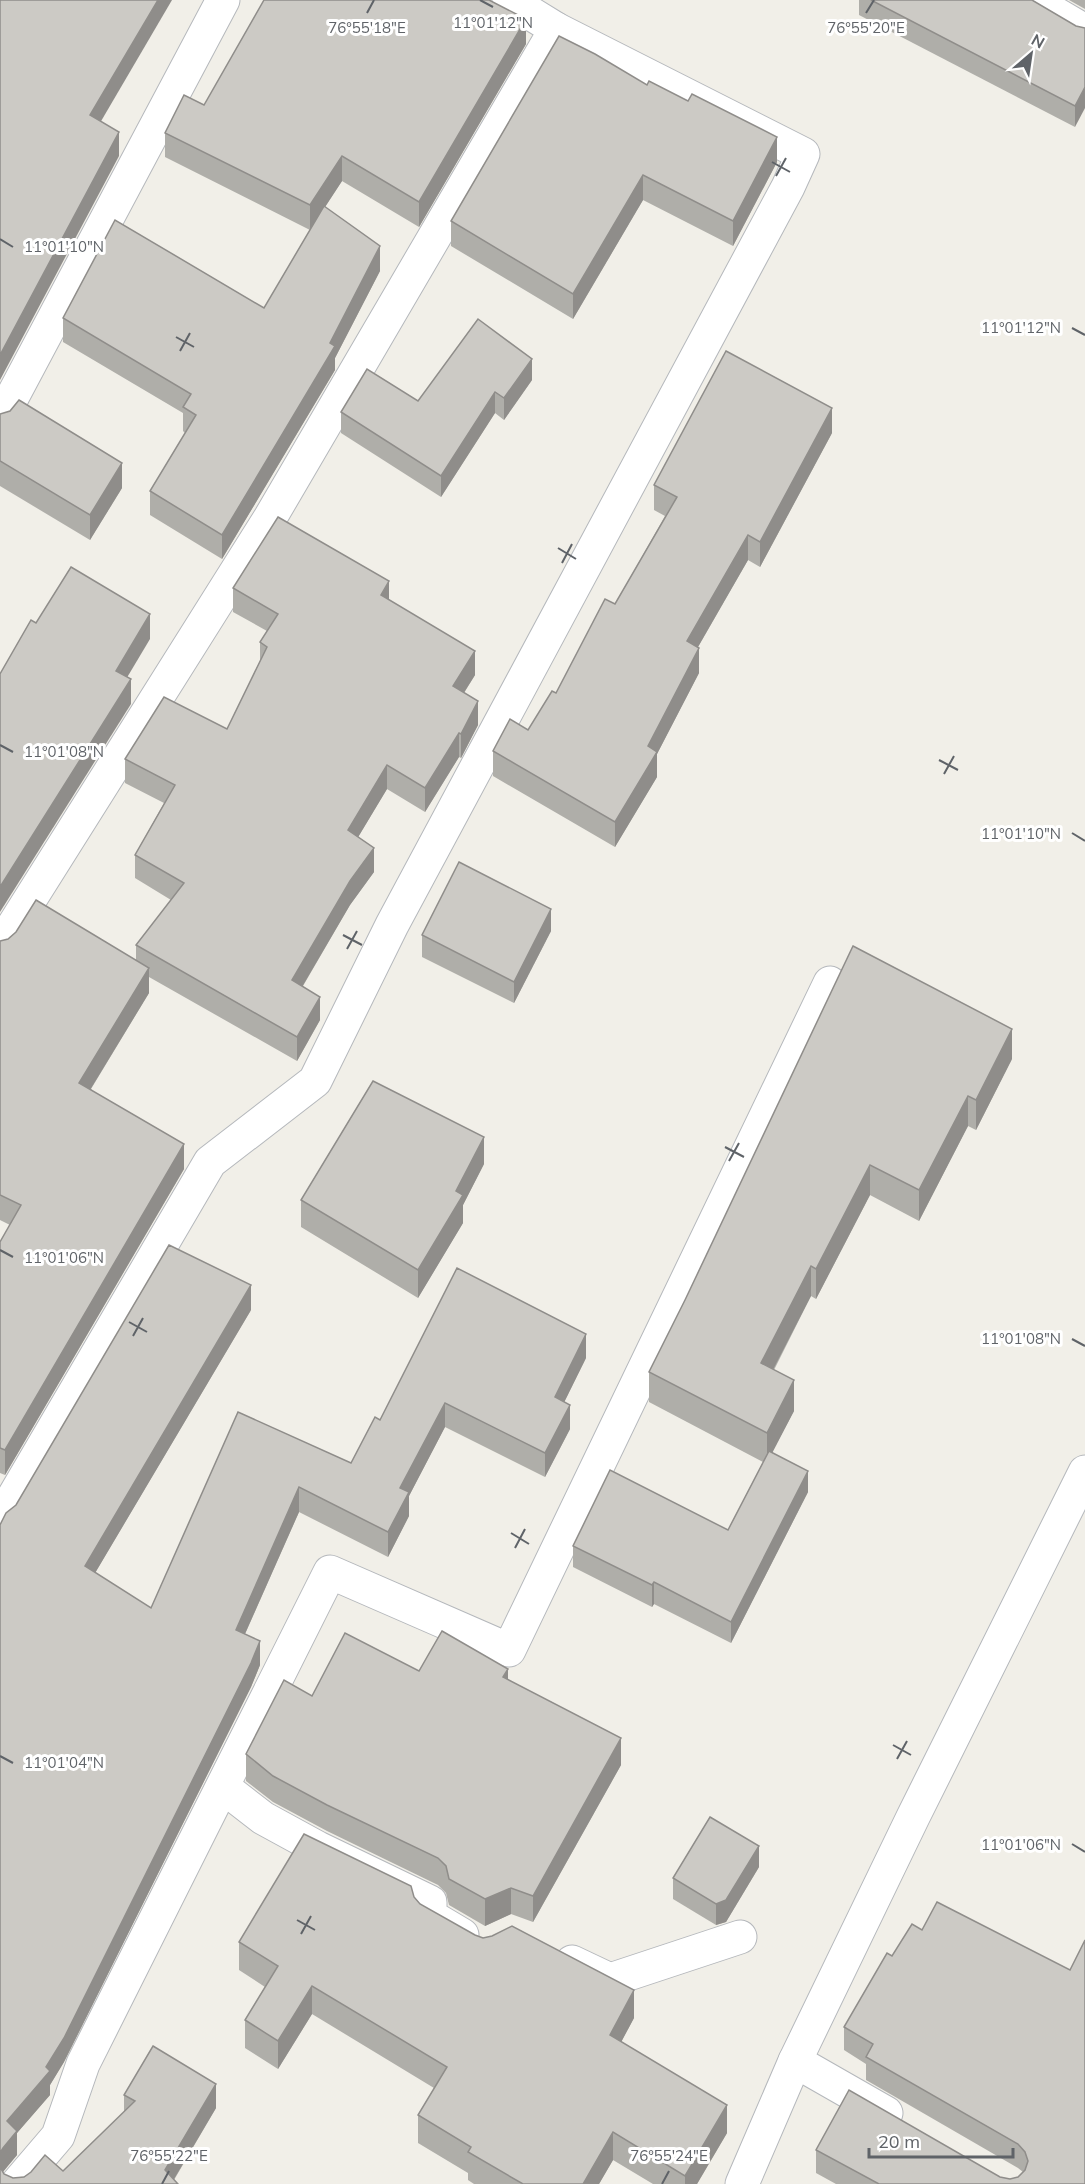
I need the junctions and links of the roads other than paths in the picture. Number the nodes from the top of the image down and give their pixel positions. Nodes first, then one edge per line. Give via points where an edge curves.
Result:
1 (223, 0) edge
2 (509, 0) edge
3 (1032, 0) edge
4 (556, 29) junction
5 (1085, 31) edge
6 (0, 420) edge
7 (0, 947) edge
8 (830, 983) dead end
9 (1085, 1472) edge
10 (0, 1520) edge
11 (223, 1787) junction
12 (740, 1937) dead end
13 (493, 1943) edge
14 (541, 1947) edge
15 (795, 2061) junction
16 (908, 2125) edge
17 (17, 2184) edge
18 (742, 2184) edge

1 - 6 street
2 - 4 street
3 - 5 street
4 - 7 street via 270,518
4 - 10 street via 803,154 392,926 315,1081 210,1162
8 - 11 street via 509,1650 330,1572
9 - 15 street
11 - 13 street via 272,1823 429,1902 430,1916 484,1947
11 - 17 street via 83,2064 58,2136
12 - 14 street via 610,1980
15 - 16 street
15 - 18 street

